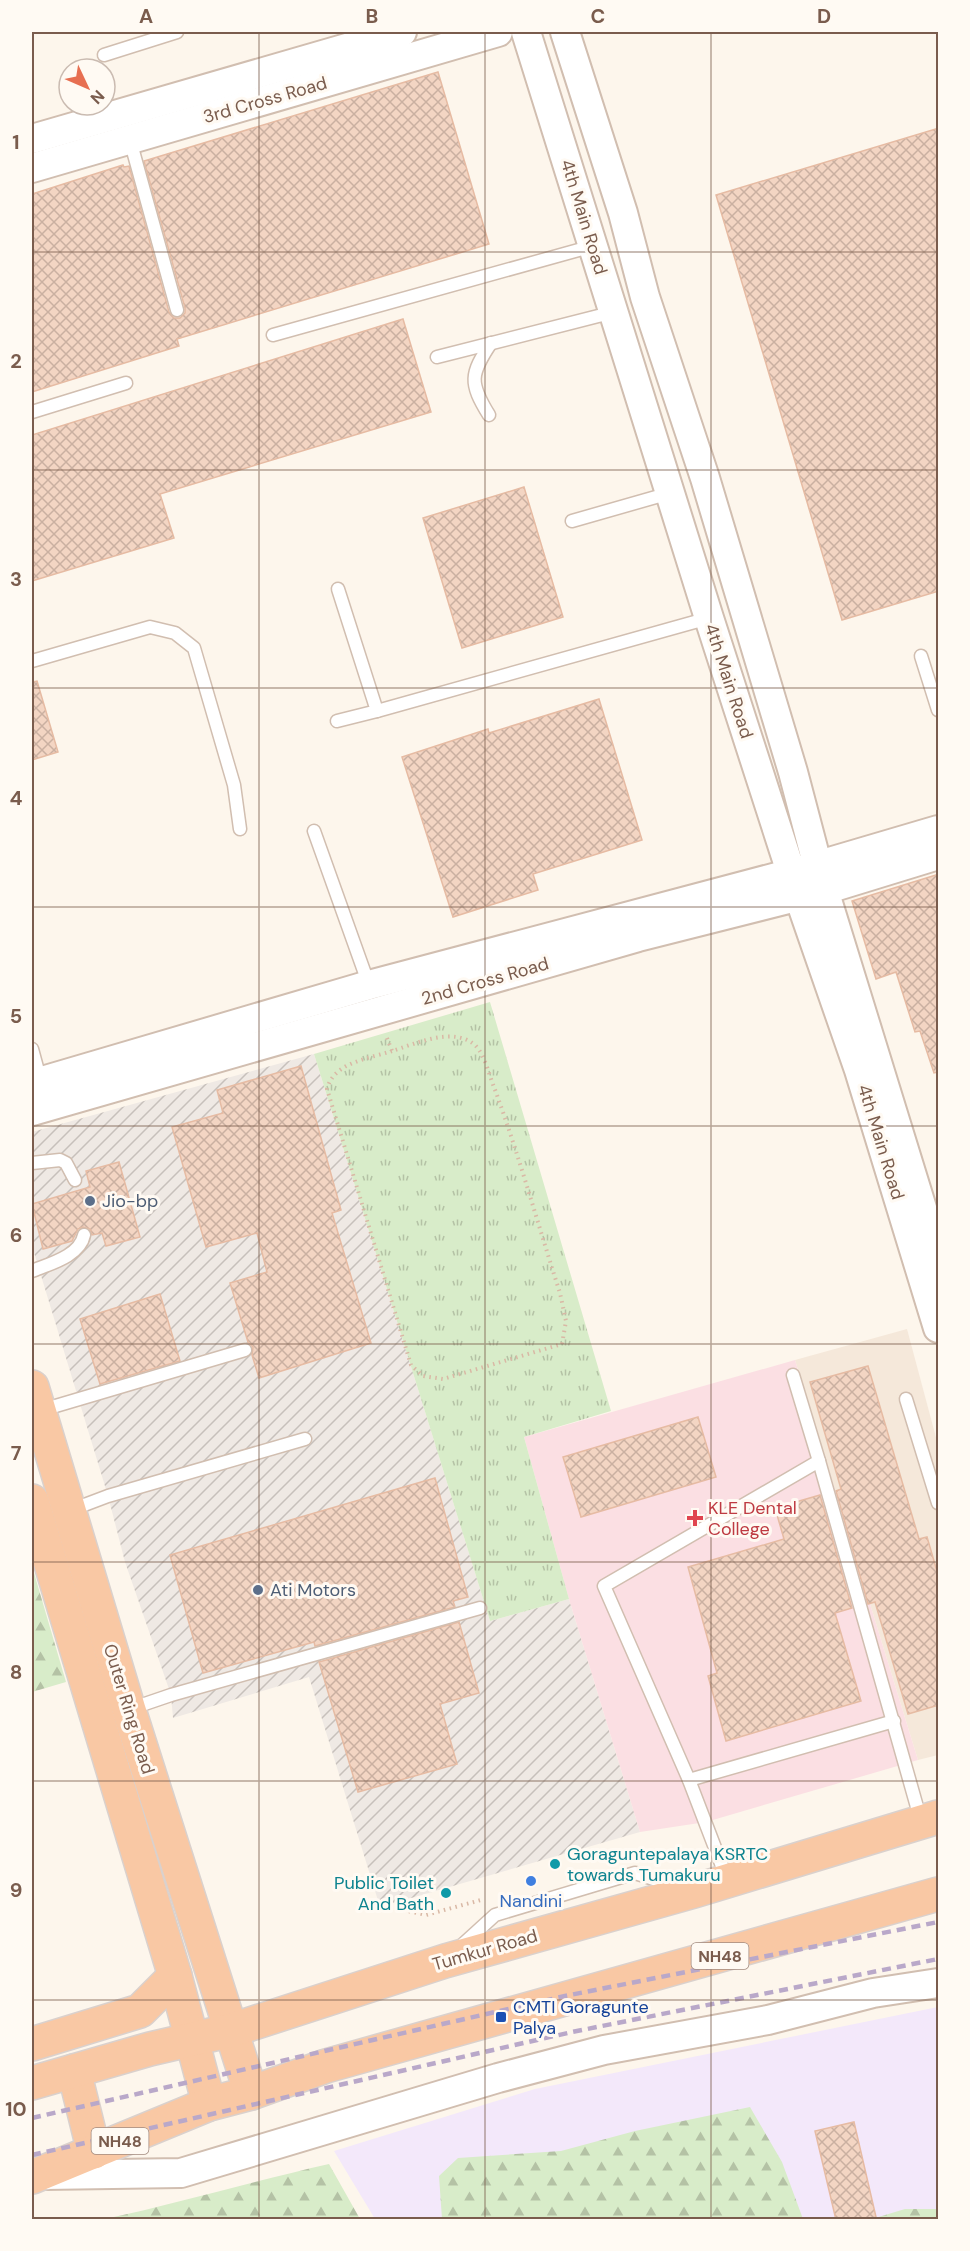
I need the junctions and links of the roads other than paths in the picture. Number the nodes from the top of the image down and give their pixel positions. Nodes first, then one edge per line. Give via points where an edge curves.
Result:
1 (177, 32) edge
2 (402, 32) edge
3 (498, 32) edge
4 (526, 32) edge
5 (565, 32) edge
6 (104, 55) dead end
7 (32, 139) edge
8 (130, 140) junction
9 (32, 168) edge
10 (593, 246) junction
11 (177, 310) dead end
12 (614, 312) junction
13 (273, 335) dead end
14 (492, 343) junction
15 (437, 357) dead end
16 (126, 383) dead end
17 (32, 412) edge
18 (489, 415) dead end
19 (670, 493) junction
20 (572, 521) dead end
21 (338, 589) dead end
22 (709, 618) junction
23 (921, 656) dead end
24 (32, 661) edge
25 (939, 710) edge
26 (376, 711) junction
27 (337, 721) dead end
28 (240, 829) dead end
29 (939, 830) edge
30 (314, 831) dead end
31 (939, 855) edge
32 (808, 881) junction
33 (369, 985) junction
34 (32, 1049) edge
35 (36, 1083) edge
36 (32, 1111) edge
37 (32, 1163) edge
38 (75, 1180) dead end
39 (84, 1235) dead end
40 (939, 1260) edge
41 (32, 1271) edge
42 (939, 1328) edge
43 (245, 1350) dead end
44 (793, 1375) dead end
45 (35, 1399) edge
46 (906, 1399) dead end
47 (305, 1439) dead end
48 (819, 1461) junction
49 (32, 1501) edge
50 (939, 1503) edge
51 (69, 1511) junction
52 (480, 1608) dead end
53 (129, 1710) junction
54 (894, 1721) junction
55 (689, 1780) junction
56 (930, 1820) edge
57 (728, 1880) junction
58 (939, 1894) edge
59 (175, 1976) junction
60 (939, 1983) edge
61 (232, 2030) junction
62 (192, 2040) junction
63 (32, 2044) edge
64 (74, 2071) junction
65 (32, 2083) edge
66 (251, 2093) junction
67 (209, 2104) junction
68 (94, 2152) junction
69 (35, 2176) edge

1 - 6 lane
2 - 7 street
3 - 8 street, 3rd Cross Road
4 - 10 street, 4th Main Road
5 - 32 street, 4th Main Road via 796,782
8 - 9 street, 3rd Cross Road
8 - 11 lane
10 - 12 street, 4th Main Road
10 - 13 lane
12 - 14 lane
12 - 19 street, 4th Main Road
14 - 15 lane
14 - 18 lane via 479,361 473,381
16 - 17 lane
19 - 20 lane
19 - 22 street, 4th Main Road
21 - 26 lane
22 - 26 lane
22 - 32 street, 4th Main Road
23 - 25 lane
24 - 28 lane via 150,627 175,633 195,648 234,785
26 - 27 lane
29 - 32 street
30 - 33 lane
31 - 32 street, 2nd Cross Road
32 - 33 street, 2nd Cross Road
32 - 36 street, 2nd Cross Road via 638,937
32 - 40 street
32 - 42 street, 4th Main Road via 859,1070
33 - 35 street, 2nd Cross Road
34 - 35 lane
37 - 38 lane via 60,1160
39 - 41 lane via 74,1251
43 - 45 lane
44 - 48 lane
45 - 51 highway, Outer Ring Road
46 - 50 lane
47 - 51 lane
48 - 54 lane
48 - 55 lane via 604,1586
49 - 59 highway, Outer Ring Road
51 - 53 highway, Outer Ring Road
52 - 53 lane
53 - 61 highway, Outer Ring Road
54 - 55 lane
54 - 56 lane
55 - 57 lane
56 - 57 highway, Tumkur Road
57 - 61 highway, Tumkur Road via 445,1961
58 - 66 highway, NH48 via 326,2066
59 - 62 highway, Outer Ring Road
59 - 63 highway via 140,2011
60 - 69 street via 873,1993 768,2020 604,2050 181,2173
61 - 62 highway, Tumkur Road
61 - 66 highway, Outer Ring Road
62 - 64 highway, Tumkur Road
62 - 67 highway, Outer Ring Road
64 - 65 highway, Tumkur Road
64 - 68 highway
66 - 67 highway, NH48
67 - 68 highway, NH48
68 - 69 highway, NH48

